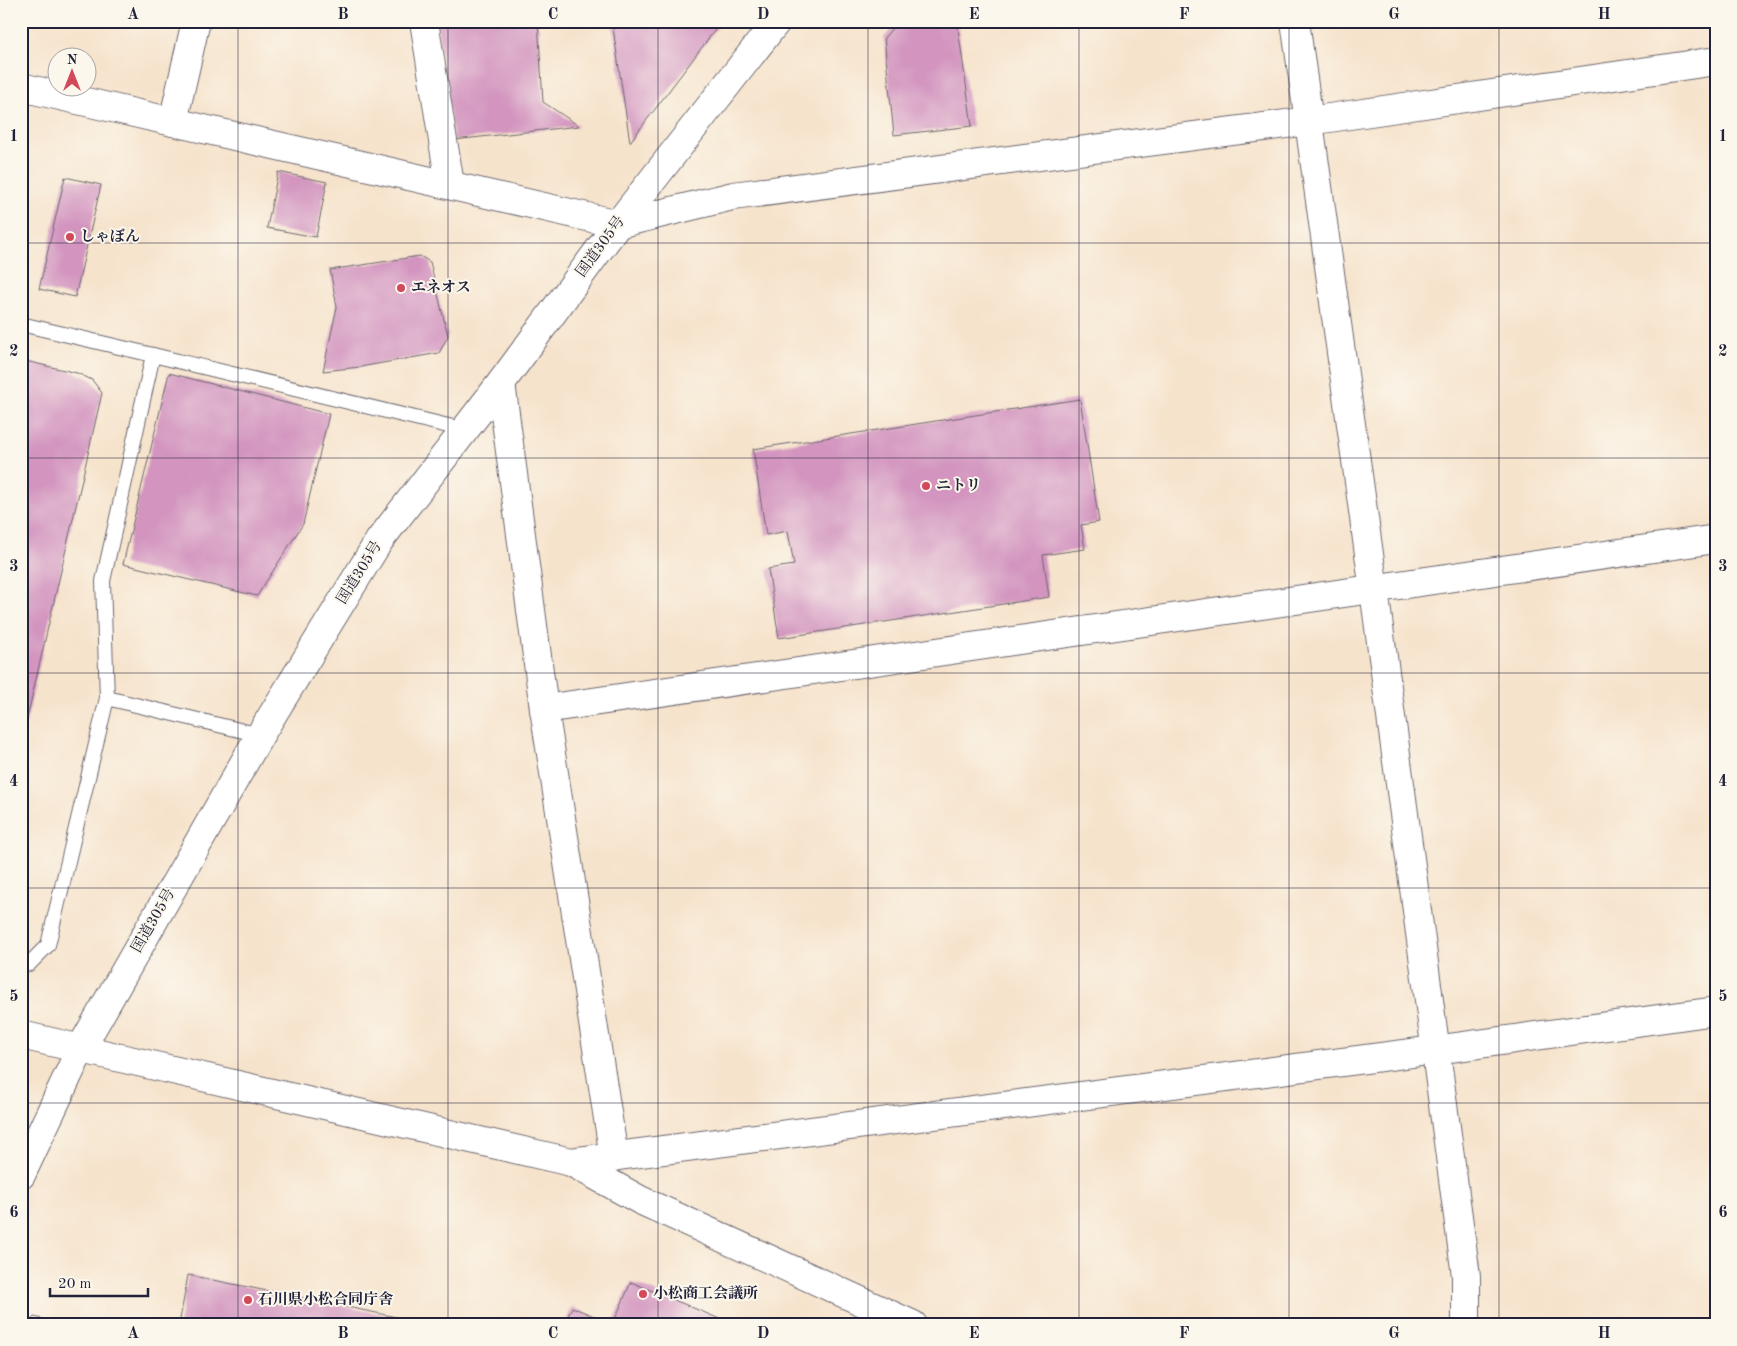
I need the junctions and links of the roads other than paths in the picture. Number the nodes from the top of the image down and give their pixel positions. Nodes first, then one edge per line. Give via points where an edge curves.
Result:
1 (196, 21) edge
2 (424, 21) edge
3 (776, 21) edge
4 (1294, 21) edge
5 (1716, 61) edge
6 (21, 87) edge
7 (1309, 121) junction
8 (173, 122) junction
9 (450, 185) junction
10 (618, 224) junction
11 (21, 324) edge
12 (153, 355) junction
13 (501, 383) junction
14 (465, 430) junction
15 (1716, 539) edge
16 (1374, 590) junction
17 (107, 698) junction
18 (544, 709) junction
19 (260, 735) junction
20 (21, 966) edge
21 (1716, 1011) edge
22 (21, 1035) edge
23 (81, 1048) junction
24 (1435, 1050) junction
25 (614, 1156) junction
26 (571, 1162) junction
27 (21, 1175) edge
28 (912, 1325) edge
29 (1466, 1325) edge

1 - 8 main road
2 - 9 main road
3 - 10 main road, 国道305号
4 - 7 main road
5 - 7 main road
6 - 8 main road
7 - 10 main road via 733,196
7 - 16 main road
8 - 9 main road
9 - 10 main road
10 - 13 main road, 国道305号
11 - 12 lane
12 - 14 lane
12 - 17 lane via 103,580
13 - 14 main road, 国道305号
13 - 18 main road
14 - 19 main road, 国道305号 via 379,541
15 - 16 main road
16 - 18 main road
16 - 24 main road
17 - 19 lane
17 - 20 lane via 48,945 29,964
18 - 25 main road
19 - 23 main road, 国道305号
21 - 24 main road
22 - 23 main road
23 - 26 main road
23 - 27 main road, 国道305号
24 - 25 main road
24 - 29 main road via 1466,1276
25 - 26 main road
26 - 28 main road via 640,1200

